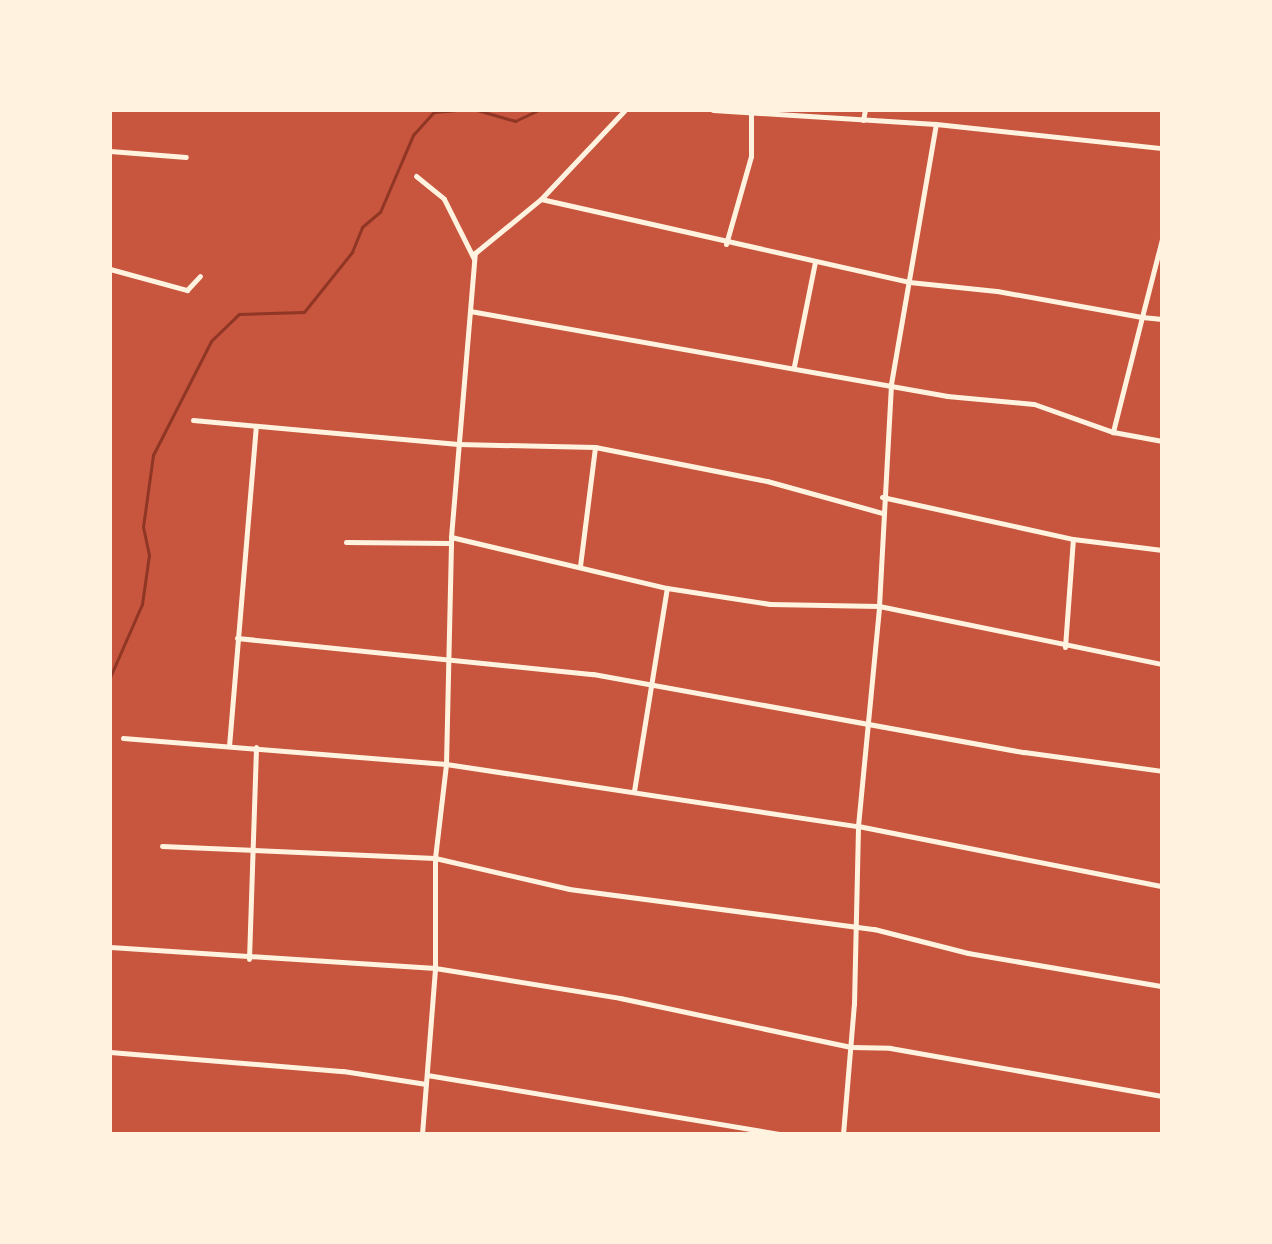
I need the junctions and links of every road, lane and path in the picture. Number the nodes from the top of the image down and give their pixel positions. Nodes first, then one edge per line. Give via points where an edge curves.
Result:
1 (625, 110) edge
2 (713, 110) edge
3 (865, 110) edge
4 (751, 113) junction
5 (863, 120) junction
6 (936, 124) junction
7 (1162, 148) edge
8 (110, 151) edge
9 (186, 157) dead end
10 (416, 176) dead end
11 (541, 199) junction
12 (1162, 239) edge
13 (726, 244) junction
14 (474, 260) junction
15 (815, 262) junction
16 (110, 269) edge
17 (200, 276) dead end
18 (909, 282) junction
19 (470, 311) junction
20 (1142, 317) junction
21 (1162, 319) edge
22 (794, 366) junction
23 (891, 384) junction
24 (193, 420) dead end
25 (256, 426) junction
26 (1113, 432) junction
27 (1162, 441) edge
28 (458, 444) junction
29 (595, 447) junction
30 (882, 497) junction
31 (882, 513) junction
32 (1073, 539) junction
33 (451, 540) junction
34 (346, 542) dead end
35 (1162, 550) edge
36 (580, 566) junction
37 (667, 588) junction
38 (879, 606) junction
39 (237, 638) junction
40 (1065, 647) junction
41 (449, 655) junction
42 (1162, 664) edge
43 (651, 682) junction
44 (868, 720) junction
45 (123, 738) dead end
46 (229, 746) junction
47 (256, 747) junction
48 (446, 764) junction
49 (1162, 771) edge
50 (634, 791) junction
51 (858, 826) junction
52 (162, 846) dead end
53 (251, 849) junction
54 (435, 858) junction
55 (1162, 886) edge
56 (857, 930) junction
57 (110, 947) edge
58 (249, 959) junction
59 (435, 968) junction
60 (1162, 986) edge
61 (851, 1047) junction
62 (110, 1052) edge
63 (427, 1075) junction
64 (426, 1084) junction
65 (1162, 1096) edge
66 (422, 1134) edge
67 (779, 1134) edge
68 (843, 1134) edge

1 - 11 street
2 - 4 street
3 - 5 street
4 - 5 street
4 - 13 street via 751,156
5 - 6 street
6 - 7 street
6 - 18 street
8 - 9 street
10 - 14 street via 444,199
11 - 13 street
11 - 14 street via 478,249
12 - 20 street
13 - 15 street
14 - 19 street
15 - 18 street
15 - 22 street
16 - 17 street via 187,290
18 - 20 street via 997,291
18 - 23 street
19 - 22 street
19 - 28 street
20 - 21 street
20 - 26 street
22 - 23 street
23 - 26 street via 1034,404
23 - 30 street
24 - 25 street
25 - 28 street
25 - 39 street
26 - 27 street
28 - 29 street
28 - 33 street
29 - 31 street via 767,481
29 - 36 street
30 - 31 street
30 - 32 street
31 - 38 street
32 - 35 street
32 - 40 street
33 - 34 street
33 - 36 street
33 - 41 street
36 - 37 street
37 - 38 street via 770,604
37 - 43 street
38 - 40 street
38 - 44 street
39 - 41 street
39 - 46 street
40 - 42 street
41 - 43 street
41 - 48 street
43 - 44 street
43 - 50 street
44 - 49 street via 1024,752
44 - 51 street
45 - 46 street
46 - 47 street
47 - 48 street
47 - 53 street
48 - 50 street
48 - 54 street
50 - 51 street
51 - 55 street
51 - 56 street
52 - 53 street
53 - 54 street
53 - 58 street
54 - 56 street via 569,889
54 - 59 street
56 - 60 street via 874,929 968,953
56 - 61 street
57 - 58 street
58 - 59 street
59 - 61 street via 620,998
59 - 63 street
61 - 65 street via 890,1048
61 - 68 street
62 - 64 street via 343,1071
63 - 64 street
63 - 67 street
64 - 66 street

